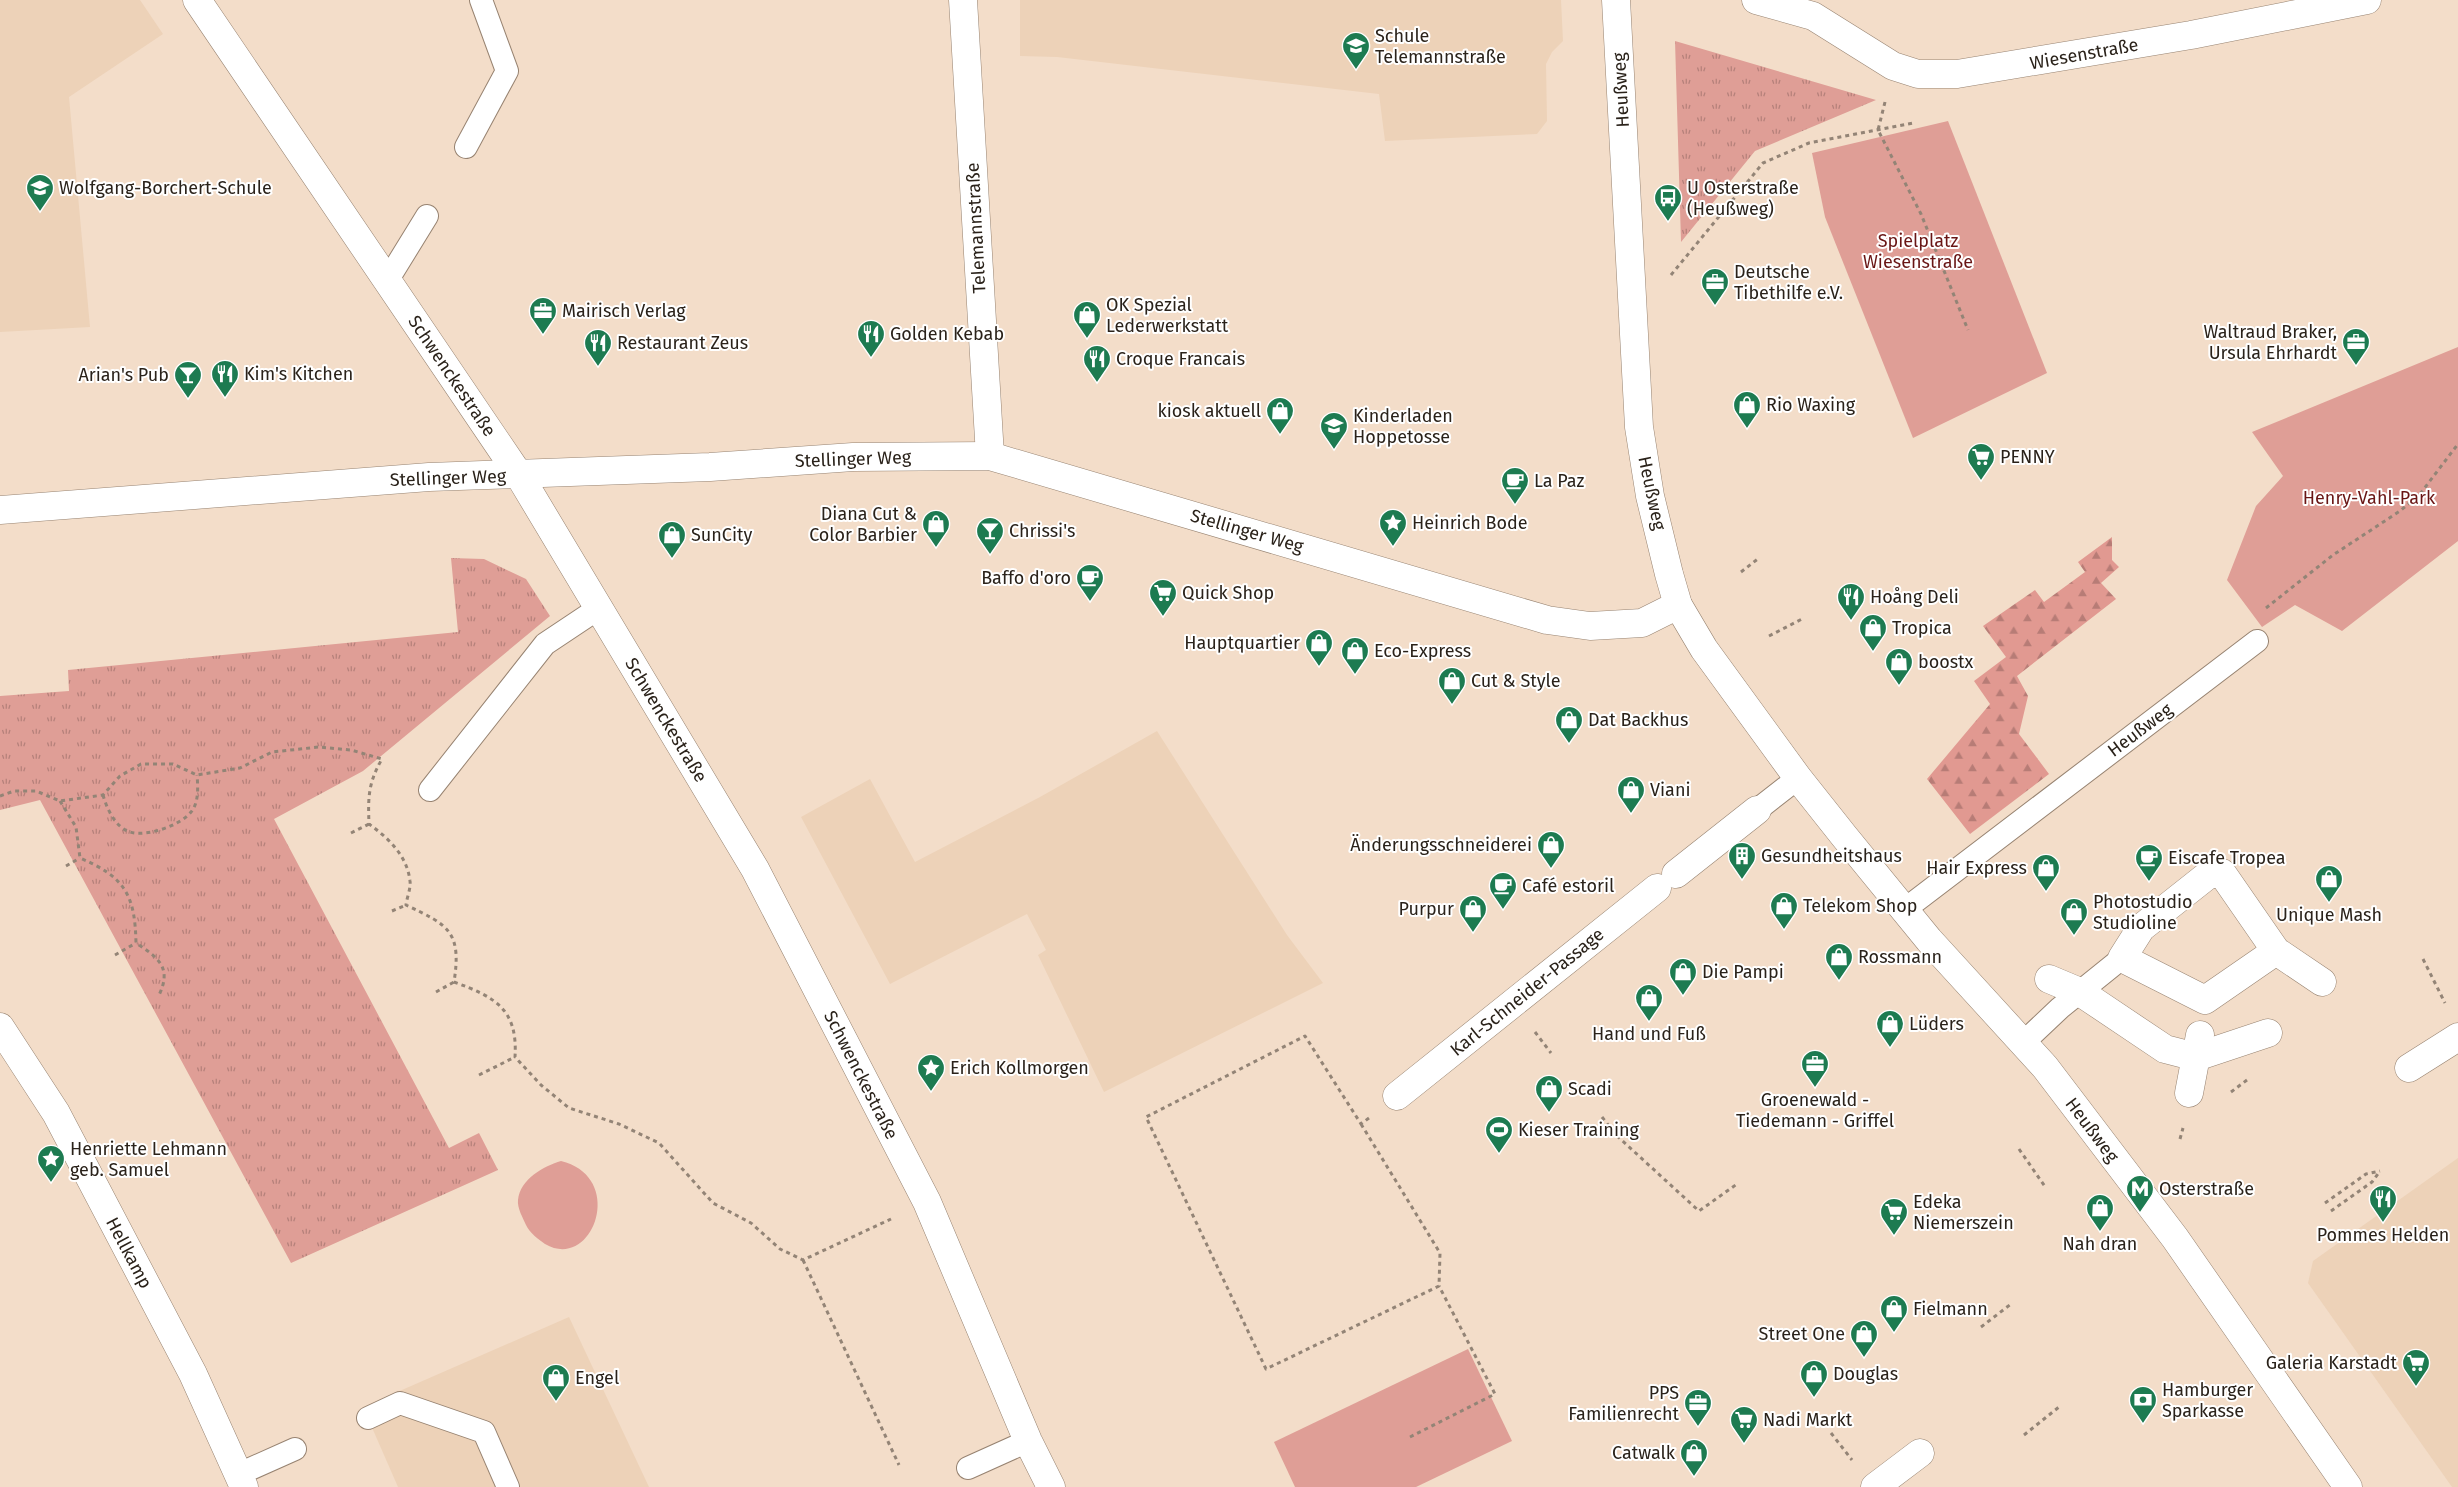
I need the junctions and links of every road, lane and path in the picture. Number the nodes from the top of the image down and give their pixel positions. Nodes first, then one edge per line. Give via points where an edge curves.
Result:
1 (198, 0) edge
2 (481, 0) edge
3 (963, 0) edge
4 (1616, 0) edge
5 (1756, 0) edge
6 (2367, 0) edge
7 (1820, 8) edge
8 (1885, 98) dead end
9 (1913, 123) dead end
10 (1878, 130) junction
11 (466, 147) dead end
12 (427, 216) dead end
13 (1671, 275) dead end
14 (388, 281) junction
15 (1968, 330) dead end
16 (2458, 444) edge
17 (990, 456) junction
18 (519, 475) junction
19 (0, 510) edge
20 (1760, 558) dead end
21 (1741, 572) dead end
22 (1678, 605) junction
23 (599, 608) junction
24 (1802, 620) dead end
25 (1769, 636) dead end
26 (2257, 641) joint
27 (197, 775) junction
28 (1798, 778) junction
29 (430, 790) dead end
30 (103, 795) junction
31 (0, 796) edge
32 (60, 801) junction
33 (1757, 810) joint
34 (369, 824) junction
35 (351, 833) dead end
36 (80, 858) junction
37 (66, 866) dead end
38 (406, 905) junction
39 (1904, 910) junction
40 (392, 911) dead end
41 (136, 943) junction
42 (2276, 951) junction
43 (115, 955) dead end
44 (2122, 958) junction
45 (2424, 959) dead end
46 (2049, 980) dead end
47 (454, 982) junction
48 (2322, 982) dead end
49 (436, 992) dead end
50 (2080, 992) junction
51 (159, 996) dead end
52 (2449, 1012) dead end
53 (2201, 1026) junction
54 (0, 1027) edge
55 (2268, 1033) dead end
56 (2458, 1037) edge
57 (2024, 1042) junction
58 (515, 1056) junction
59 (2409, 1068) dead end
60 (479, 1075) dead end
61 (2189, 1093) dead end
62 (1397, 1096) joint
63 (1602, 1117) dead end
64 (1361, 1124) junction
65 (2019, 1149) dead end
66 (1737, 1184) dead end
67 (2046, 1188) dead end
68 (2325, 1203) dead end
69 (2331, 1211) dead end
70 (891, 1219) dead end
71 (803, 1260) junction
72 (1439, 1286) junction
73 (2011, 1304) dead end
74 (1981, 1327) dead end
75 (2059, 1407) dead end
76 (368, 1418) dead end
77 (2024, 1435) dead end
78 (1410, 1437) dead end
79 (1028, 1441) junction
80 (295, 1450) dead end
81 (1920, 1453) dead end
82 (899, 1465) dead end
83 (968, 1468) dead end
84 (241, 1481) edge
85 (508, 1487) edge
86 (1051, 1487) edge
87 (1875, 1487) edge
88 (2348, 1487) edge

1 - 14 street, Schwenckestraße
2 - 11 lane via 507,71
3 - 17 street, Telemannstraße
4 - 22 street, Heußweg via 1639,427 1650,496
5 - 7 street, Wiesenstraße
6 - 7 street, Wiesenstraße via 2191,35 1958,74 1918,74 1893,66
8 - 10 path
9 - 10 path
10 - 13 path via 1809,144 1764,163
10 - 15 path via 1921,214
12 - 14 lane
14 - 18 street, Schwenckestraße
16 - 26 path via 2420,494 2333,555 2255,617
17 - 18 street, Stellinger Weg via 853,457
17 - 22 street, Stellinger Weg via 1547,620 1590,626 1642,623
18 - 19 street, Stellinger Weg via 429,477
18 - 23 street, Schwenckestraße
20 - 21 path
22 - 28 street, Heußweg via 1704,648
23 - 29 lane via 545,644
23 - 79 street, Schwenckestraße via 760,877 927,1202
24 - 25 path
26 - 39 lane, Heußweg
27 - 30 path via 173,764 141,764 120,776
27 - 30 path via 198,792 192,811 181,822 156,831 130,832 115,821
27 - 34 path via 240,768 272,752 319,746 351,750 382,759 372,777 368,800
28 - 33 lane, Karl-Schneider-Passage
28 - 39 street, Heußweg
30 - 32 path
31 - 32 path via 14,791 36,791
32 - 36 path via 76,827
33 - 62 street, Karl-Schneider-Passage
34 - 35 path
34 - 38 path via 387,837 402,856 410,882
36 - 37 path
36 - 41 path via 114,876 126,889 133,906
38 - 40 path
38 - 47 path via 444,924 456,944
39 - 57 street, Heußweg
41 - 43 path
41 - 51 path via 164,967 165,983
42 - 44 street via 2222,873 2208,875 2141,928
42 - 48 street
42 - 53 street
44 - 50 lane
44 - 53 street
45 - 52 path
46 - 50 street
47 - 49 path
47 - 58 path via 478,990 510,1016 516,1038
50 - 53 street via 2166,1049
50 - 57 lane
53 - 55 street
53 - 61 street
54 - 84 street, Hellkamp via 56,1113 193,1374
56 - 59 street
57 - 88 street, Heußweg via 2175,1238
58 - 60 path
58 - 71 path via 569,1108 619,1124 659,1143 713,1203 751,1223 780,1249
62 - 64 path
63 - 66 path via 1616,1135 1699,1211
64 - 72 path via 1440,1253
64 - 72 path via 1305,1036 1146,1117 1266,1369
65 - 67 path
68 - 69 path via 2366,1174 2380,1171 2372,1182
70 - 71 path
71 - 82 path
72 - 78 path via 1496,1394
73 - 74 path
75 - 77 path
76 - 85 lane via 400,1403 484,1432
79 - 83 lane
79 - 86 street, Schwenckestraße
80 - 84 lane
81 - 87 street

